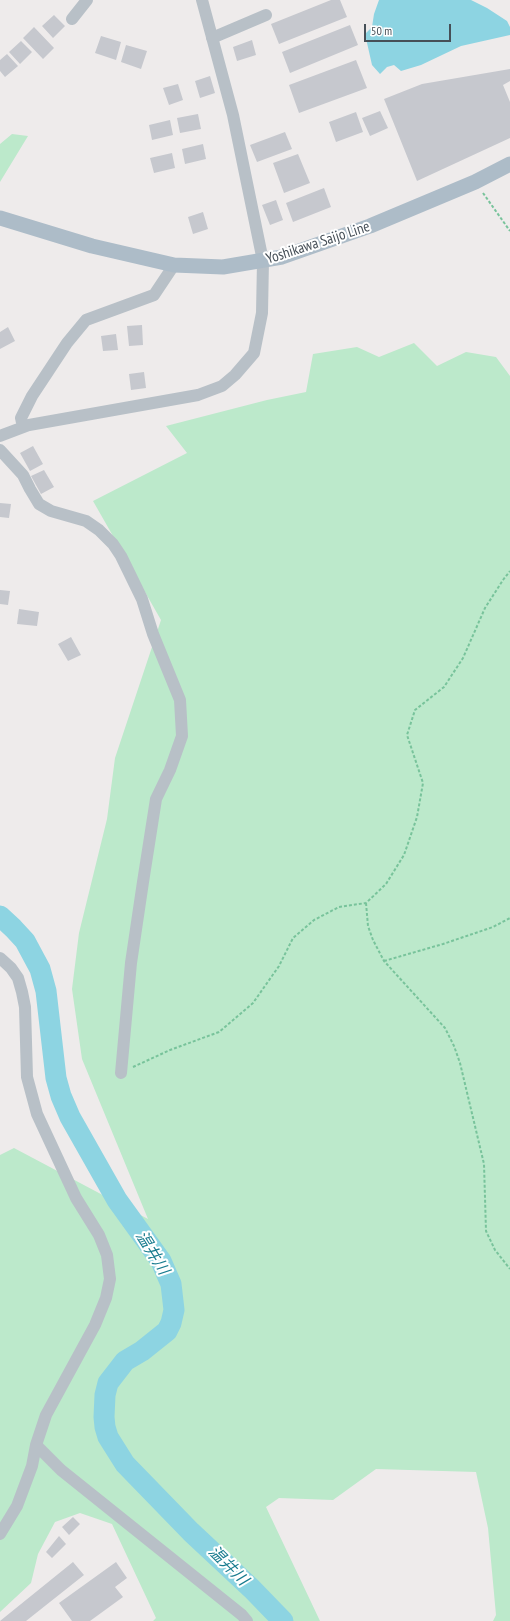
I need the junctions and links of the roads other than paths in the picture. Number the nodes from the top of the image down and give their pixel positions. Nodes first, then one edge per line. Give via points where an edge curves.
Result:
1 (87, 0) edge
2 (202, 0) edge
3 (266, 15) dead end
4 (72, 19) dead end
5 (212, 38) junction
6 (510, 164) edge
7 (0, 218) edge
8 (263, 261) junction
9 (174, 265) junction
10 (23, 427) junction
11 (0, 436) edge
12 (0, 450) edge
13 (0, 958) edge
14 (121, 1073) road end
15 (36, 1445) junction
16 (0, 1534) edge
17 (247, 1621) edge

1 - 4 street
2 - 5 street
3 - 5 street
5 - 8 street via 233,115
6 - 8 main road, Yoshikawa Saijo Line via 475,182 370,226 282,257
7 - 9 main road, Yoshikawa Saijo Line via 92,246
8 - 9 main road, Yoshikawa Saijo Line via 223,267
8 - 10 street via 262,313 254,353 236,376 222,386 198,395
9 - 10 street via 154,295 86,320 67,343 32,396 21,418
10 - 11 street
12 - 14 street via 23,475 39,504 51,511 86,521 100,530 122,556 142,599 153,634 180,700 182,736 156,799 131,963
13 - 15 street via 18,978 22,992 27,1077 37,1114 76,1198 100,1235 107,1254 110,1279 106,1298 95,1325 46,1415
15 - 16 street via 32,1466 17,1506
15 - 17 street via 61,1470

